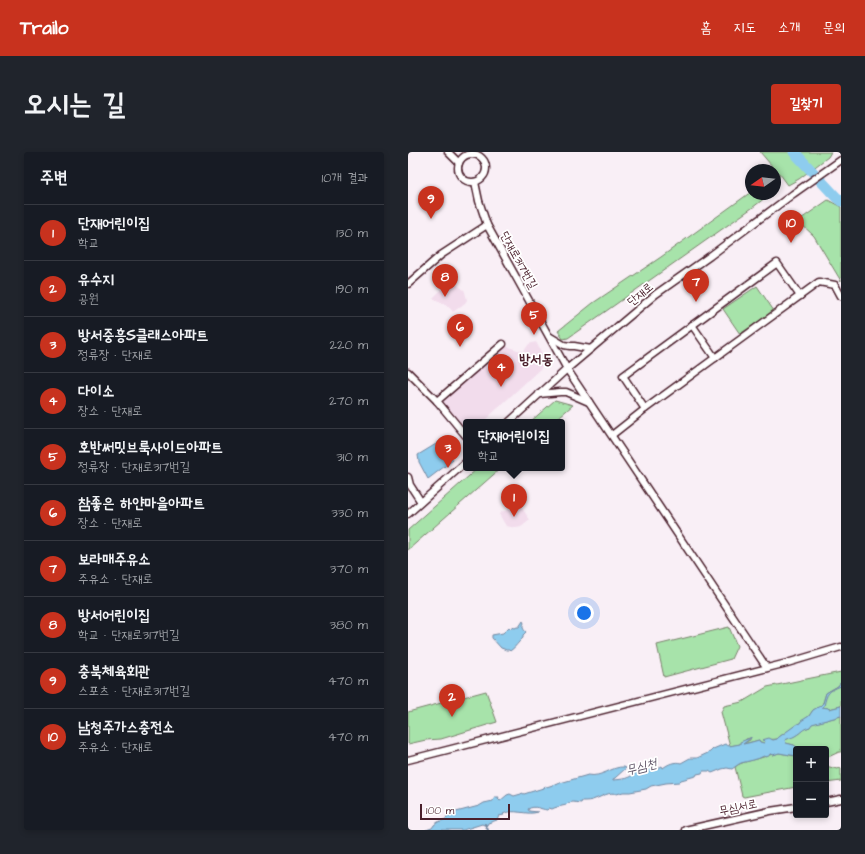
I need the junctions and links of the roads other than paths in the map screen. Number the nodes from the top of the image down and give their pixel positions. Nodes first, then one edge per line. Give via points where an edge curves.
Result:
1 (448, 152) edge
2 (471, 153) edge
3 (841, 160) edge
4 (459, 164) junction
5 (475, 182) junction
6 (488, 225) junction
7 (408, 284) edge
8 (800, 296) junction
9 (841, 296) edge
10 (692, 325) junction
11 (548, 335) junction
12 (503, 344) dead end
13 (591, 348) junction
14 (715, 358) junction
15 (567, 369) junction
16 (408, 372) edge
17 (539, 394) junction
18 (437, 401) junction
19 (590, 402) junction
20 (645, 409) junction
21 (512, 419) edge
22 (463, 432) edge
23 (612, 435) junction
24 (463, 465) edge
25 (408, 477) edge
26 (421, 502) junction
27 (408, 514) edge
28 (841, 647) edge
29 (767, 668) junction
30 (408, 760) edge
31 (841, 799) edge
32 (829, 801) edge
33 (793, 807) edge
34 (685, 830) edge

1 - 4 street
2 - 4 street
2 - 5 street via 482,158 486,166 484,175
3 - 13 street, 단재로 via 656,294
4 - 5 street via 458,168 464,180
5 - 6 street, 단재로317번길
6 - 7 street, 단재로317번길 via 441,255
6 - 11 street, 단재로317번길
8 - 9 street via 819,282 835,285
8 - 10 street via 777,263
8 - 14 street
10 - 14 street
10 - 20 street via 623,376
11 - 13 street via 564,345
11 - 15 street, 단재로317번길
12 - 18 street
13 - 15 street, 단재로
14 - 20 street
15 - 17 street, 단재로
15 - 19 street, 단재로317번길
16 - 18 street
17 - 19 street via 566,392
17 - 21 street, 단재로
18 - 22 street
19 - 23 street, 단재로317번길
20 - 23 street
23 - 29 street, 단재로317번길
24 - 26 street
25 - 26 street
26 - 27 street
28 - 29 street
29 - 30 street
31 - 32 street
33 - 34 street, 무심서로

